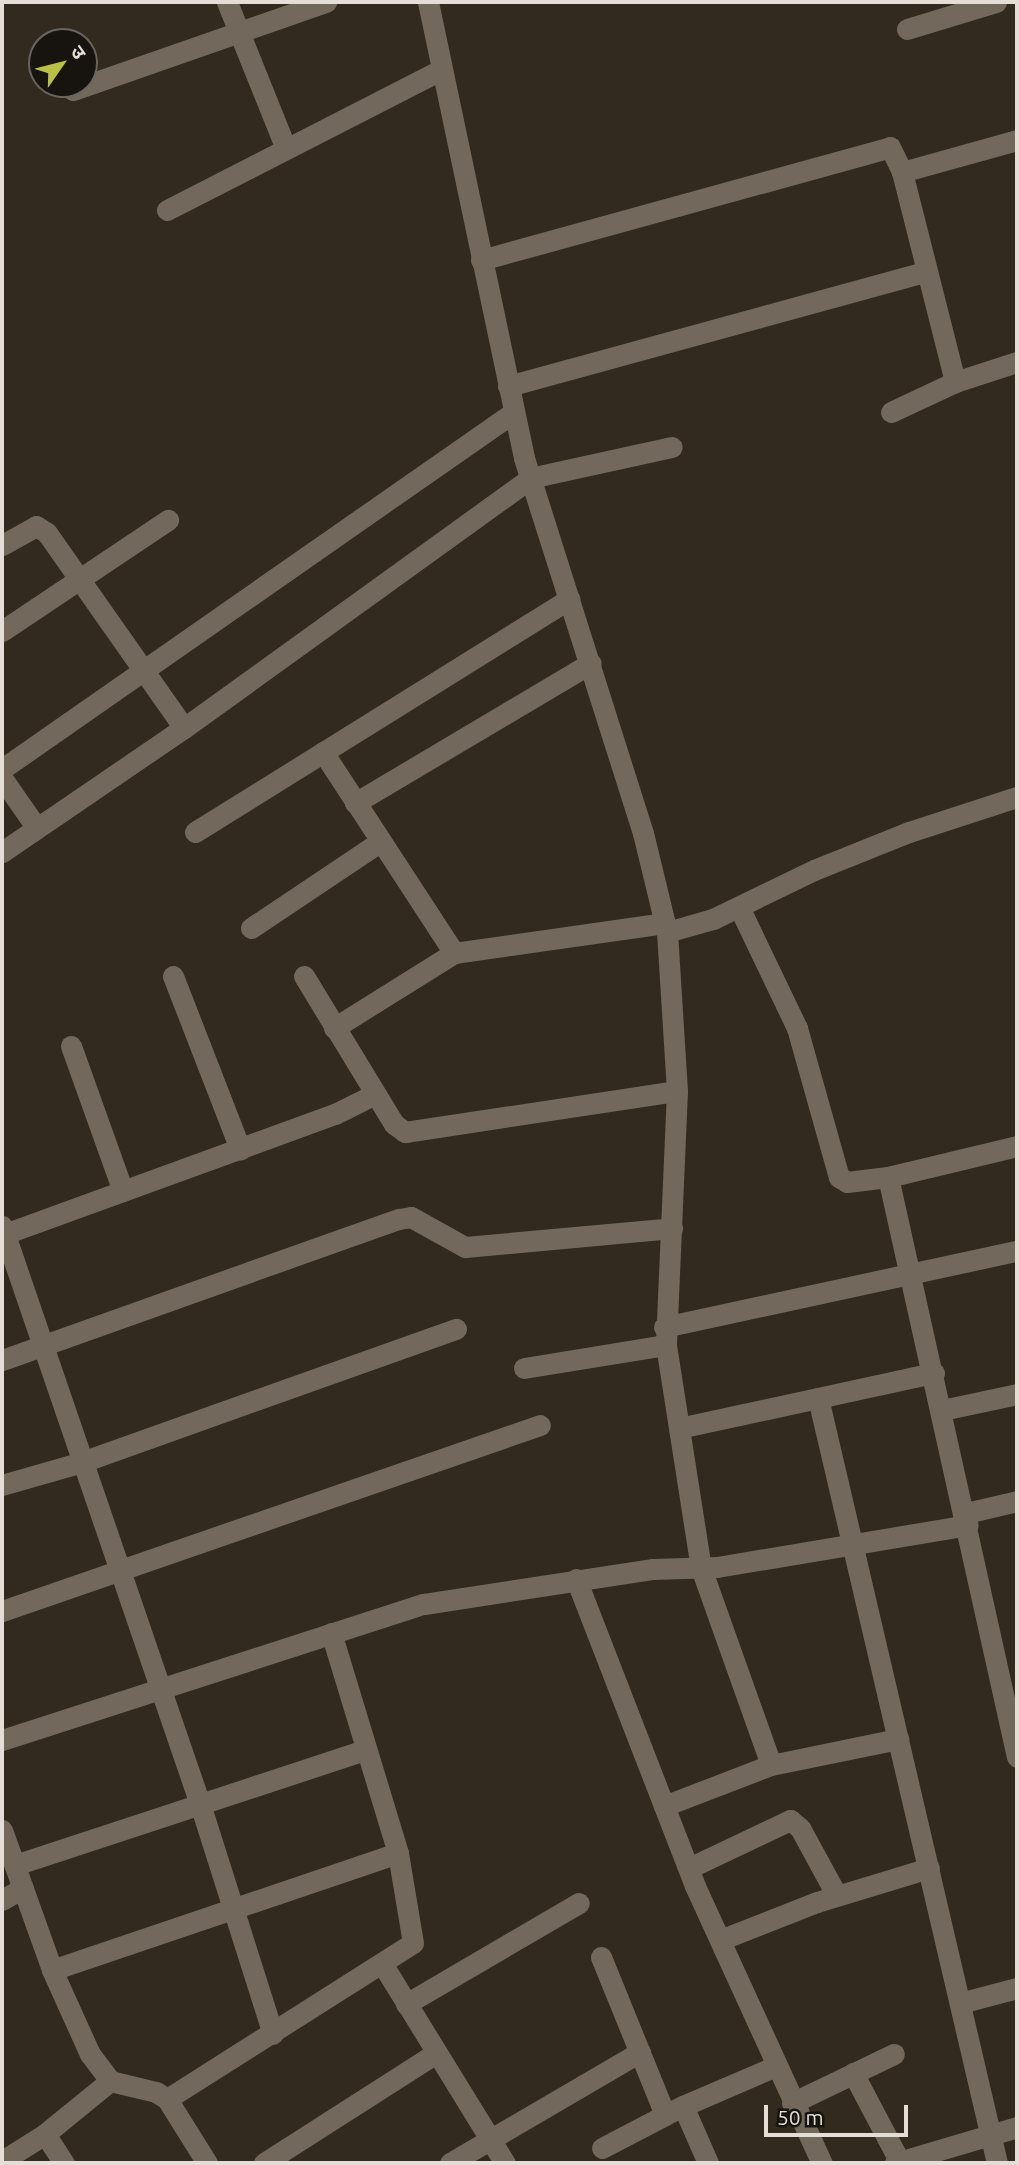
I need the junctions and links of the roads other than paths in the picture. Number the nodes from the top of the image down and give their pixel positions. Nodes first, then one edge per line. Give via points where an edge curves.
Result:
1 (227, 2) edge
2 (326, 2) edge
3 (428, 2) edge
4 (996, 2) edge
5 (907, 29) dead end
6 (238, 33) junction
7 (441, 70) junction
8 (98, 81) edge
9 (1017, 140) edge
10 (286, 149) junction
11 (902, 172) junction
12 (167, 210) dead end
13 (481, 260) junction
14 (926, 272) junction
15 (1017, 362) edge
16 (955, 382) junction
17 (508, 386) junction
18 (514, 412) junction
19 (891, 412) dead end
20 (672, 447) dead end
21 (530, 478) junction
22 (168, 520) dead end
23 (2, 545) edge
24 (79, 579) junction
25 (570, 599) junction
26 (2, 631) edge
27 (591, 663) junction
28 (144, 667) junction
29 (184, 727) junction
30 (323, 752) junction
31 (2, 769) edge
32 (2, 778) edge
33 (1017, 797) edge
34 (355, 803) junction
35 (36, 827) junction
36 (195, 832) dead end
37 (381, 841) junction
38 (2, 852) edge
39 (739, 907) junction
40 (666, 927) junction
41 (251, 928) dead end
42 (454, 953) junction
43 (173, 976) dead end
44 (304, 976) dead end
45 (334, 1028) junction
46 (71, 1046) dead end
47 (677, 1091) junction
48 (375, 1094) junction
49 (1017, 1146) edge
50 (240, 1149) junction
51 (888, 1177) junction
52 (123, 1191) junction
53 (672, 1228) junction
54 (3, 1232) edge
55 (1017, 1251) edge
56 (912, 1275) junction
57 (456, 1329) dead end
58 (665, 1336) junction
59 (43, 1347) junction
60 (2, 1360) edge
61 (523, 1368) dead end
62 (934, 1373) junction
63 (1017, 1394) edge
64 (818, 1398) junction
65 (942, 1410) junction
66 (540, 1424) dead end
67 (680, 1428) junction
68 (82, 1462) junction
69 (2, 1485) edge
70 (1017, 1501) edge
71 (967, 1519) junction
72 (853, 1544) junction
73 (701, 1568) junction
74 (120, 1572) junction
75 (576, 1579) junction
76 (2, 1611) edge
77 (331, 1633) junction
78 (160, 1686) junction
79 (898, 1739) junction
80 (2, 1740) edge
81 (365, 1750) junction
82 (1017, 1757) edge
83 (771, 1765) junction
84 (200, 1804) junction
85 (664, 1806) junction
86 (2, 1830) edge
87 (398, 1853) junction
88 (15, 1865) junction
89 (689, 1868) junction
90 (929, 1868) junction
91 (23, 1888) junction
92 (838, 1896) junction
93 (2, 1900) edge
94 (579, 1902) dead end
95 (235, 1908) junction
96 (720, 1940) junction
97 (601, 1957) dead end
98 (383, 1965) junction
99 (52, 1970) junction
100 (1017, 1988) edge
101 (960, 2003) junction
102 (406, 2004) junction
103 (273, 2034) junction
104 (640, 2052) junction
105 (436, 2053) junction
106 (894, 2054) dead end
107 (776, 2066) junction
108 (853, 2073) junction
109 (110, 2081) junction
110 (167, 2099) junction
111 (793, 2103) junction
112 (674, 2110) junction
113 (1017, 2127) edge
114 (45, 2134) junction
115 (990, 2134) junction
116 (490, 2139) junction
117 (602, 2148) dead end
118 (2, 2161) edge
119 (64, 2163) edge
120 (207, 2163) edge
121 (264, 2163) edge
122 (450, 2163) edge
123 (505, 2163) edge
124 (708, 2163) edge
125 (822, 2163) edge
126 (898, 2163) edge
127 (997, 2163) edge

1 - 6 street
2 - 6 street
3 - 7 street
4 - 5 street
6 - 8 street
6 - 10 street
7 - 10 street
7 - 13 street
9 - 11 street
10 - 12 street
11 - 13 street via 890,147 882,146
11 - 14 street
13 - 17 street
14 - 16 street
14 - 17 street
15 - 16 street
16 - 19 street
17 - 18 street
18 - 21 street
18 - 28 street
20 - 21 street
21 - 25 street
21 - 29 street
22 - 24 street
23 - 24 street via 36,526 47,533
24 - 26 street
24 - 28 street
25 - 27 street
25 - 30 street
27 - 34 street
27 - 40 street via 643,832
28 - 29 street
28 - 31 street
29 - 35 street
30 - 34 street
30 - 36 street
32 - 35 street
33 - 39 street via 909,832
34 - 37 street
35 - 38 street
37 - 41 street
37 - 42 street
39 - 40 street
39 - 51 street via 797,1028 839,1177 847,1182
40 - 42 street
40 - 47 street
42 - 45 street
43 - 50 street
44 - 45 street
45 - 48 street
46 - 52 street
47 - 48 street via 419,1133 405,1132 394,1124
47 - 53 street
48 - 50 street
49 - 51 street
50 - 52 street
51 - 56 street
52 - 54 street
53 - 58 street
53 - 59 street via 465,1247 411,1217 399,1219
54 - 59 street
55 - 56 street
56 - 58 street
56 - 62 street
57 - 68 street
58 - 61 street
58 - 67 street
59 - 60 street
59 - 68 street
62 - 64 street
62 - 65 street
63 - 65 street
64 - 67 street
64 - 72 street
65 - 71 street
66 - 74 street
67 - 73 street
68 - 69 street
68 - 74 street
70 - 71 street
71 - 72 street
71 - 82 street
72 - 73 street
72 - 79 street
73 - 75 street
73 - 83 street
74 - 76 street
74 - 78 street
75 - 77 street via 424,1604
75 - 85 street
77 - 78 street
77 - 81 street
78 - 80 street
78 - 84 street
79 - 83 street
79 - 90 street
81 - 84 street
81 - 87 street
83 - 85 street
84 - 88 street
84 - 95 street
85 - 89 street
86 - 88 street
87 - 95 street
87 - 98 street via 413,1943
88 - 91 street
89 - 92 street via 790,1819 800,1828
89 - 96 street
90 - 92 street
90 - 101 street
91 - 93 street
91 - 99 street
92 - 96 street
94 - 102 street
95 - 99 street
95 - 103 street
96 - 107 street
97 - 104 street
98 - 102 street
98 - 103 street
99 - 109 street via 90,2054
100 - 101 street
101 - 115 street
102 - 105 street
103 - 110 street
104 - 112 street
104 - 116 street
105 - 116 street
105 - 121 street
106 - 108 street
107 - 111 street
107 - 112 street
108 - 111 street
108 - 126 street
109 - 110 street
109 - 114 street
110 - 120 street
111 - 125 street
112 - 117 street
112 - 124 street
113 - 115 street
114 - 118 street
114 - 119 street
115 - 126 street
115 - 127 street
116 - 122 street
116 - 123 street

